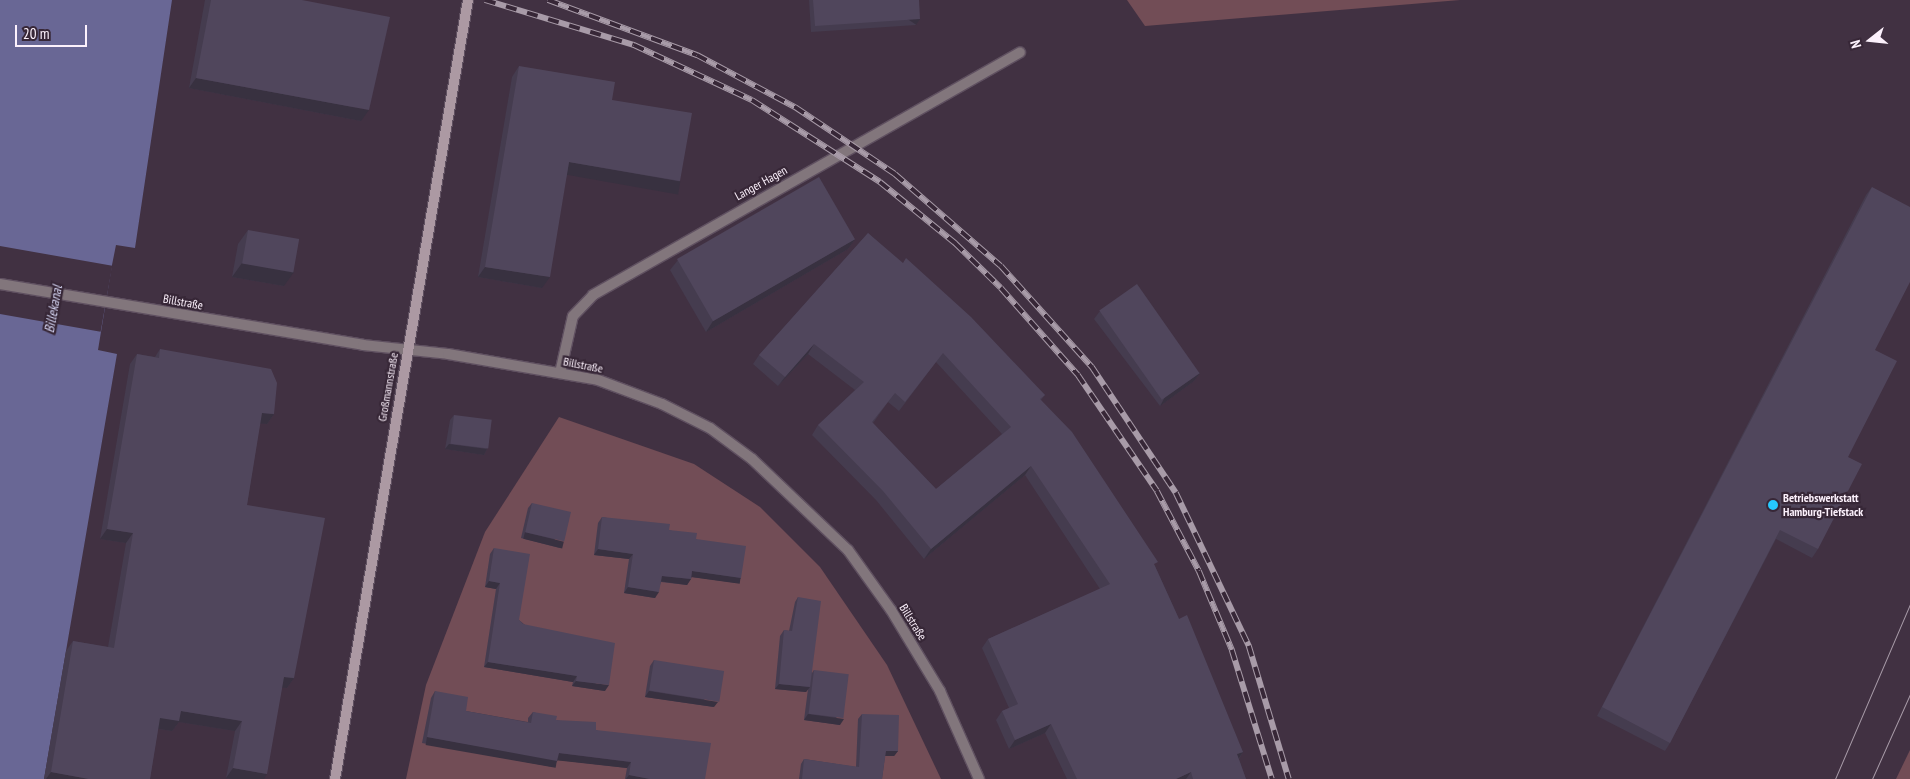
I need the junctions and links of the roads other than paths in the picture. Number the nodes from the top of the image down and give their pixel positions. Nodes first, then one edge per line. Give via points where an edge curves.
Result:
1 (468, 0) edge
2 (1020, 52) dead end
3 (0, 284) edge
4 (407, 350) junction
5 (560, 373) junction
6 (335, 779) edge
7 (979, 779) edge

1 - 4 main road, Großmannstraße
2 - 5 street, Langer Hagen via 593,296 573,316
3 - 4 street, Billstraße
4 - 5 street, Billstraße
4 - 6 main road, Großmannstraße
5 - 7 street, Billstraße via 598,380 662,404 710,428 783,484 848,550 891,610 940,691

